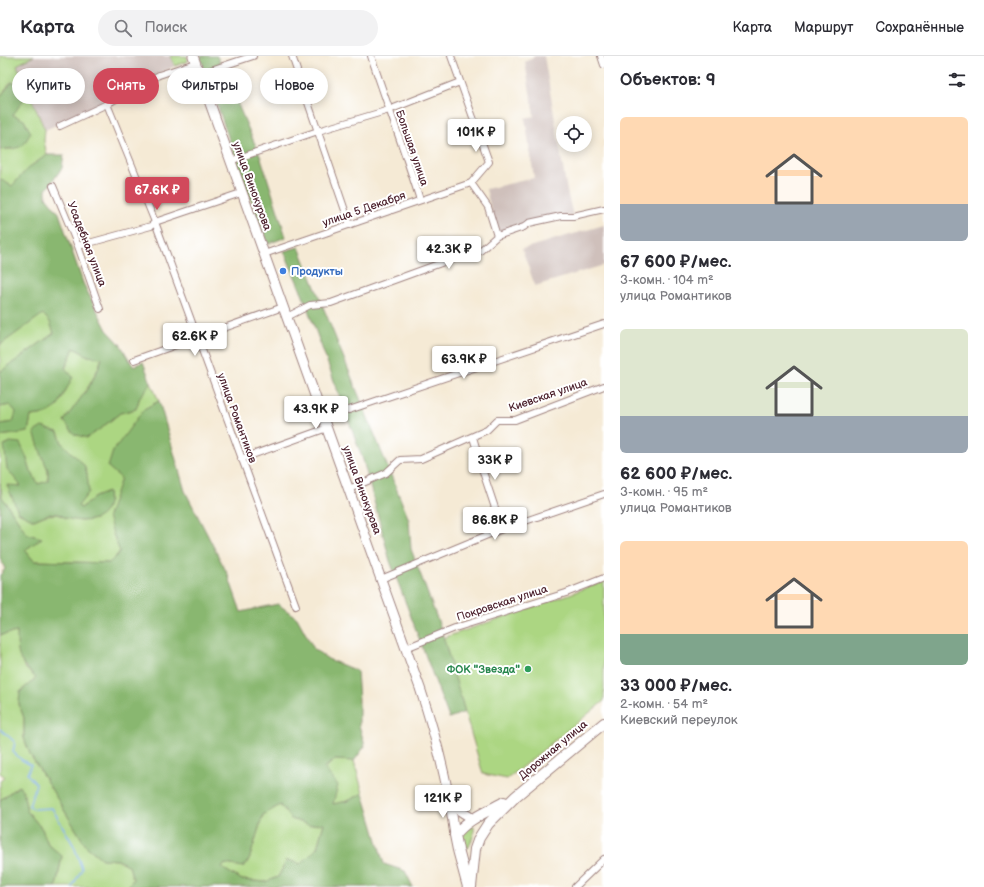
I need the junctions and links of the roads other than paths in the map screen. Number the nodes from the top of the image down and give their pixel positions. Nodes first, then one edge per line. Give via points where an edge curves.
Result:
1 (253, 56) edge
2 (292, 56) edge
3 (371, 56) edge
4 (451, 56) edge
5 (601, 56) edge
6 (194, 59) edge
7 (604, 65) edge
8 (217, 68) edge
9 (159, 75) edge
10 (460, 82) junction
11 (108, 104) joint
12 (210, 104) edge
13 (388, 110) junction
14 (60, 126) dead end
15 (318, 132) junction
16 (230, 161) junction
17 (471, 183) junction
18 (53, 186) dead end
19 (241, 193) junction
20 (420, 200) junction
21 (604, 208) edge
22 (155, 222) junction
23 (350, 225) junction
24 (497, 236) junction
25 (78, 246) junction
26 (264, 254) junction
27 (283, 307) junction
28 (100, 309) dead end
29 (287, 317) junction
30 (604, 324) edge
31 (198, 337) junction
32 (134, 360) dead end
33 (604, 386) edge
34 (320, 409) junction
35 (327, 428) junction
36 (473, 437) junction
37 (241, 459) junction
38 (349, 489) junction
39 (604, 494) edge
40 (502, 529) junction
41 (604, 578) edge
42 (381, 579) junction
43 (296, 606) dead end
44 (406, 648) junction
45 (604, 723) edge
46 (516, 796) junction
47 (451, 801) junction
48 (473, 819) junction
49 (455, 835) junction
50 (478, 841) junction
51 (457, 847) junction
52 (604, 859) edge
53 (469, 887) edge
54 (575, 887) edge

1 - 8 street
2 - 15 street
3 - 13 street, Большая улица
4 - 10 street
5 - 7 street
6 - 9 street
10 - 13 street
10 - 17 street via 489,162
11 - 14 street
11 - 22 street, улица Романтиков
12 - 16 main road, улица Винокурова
13 - 15 street
13 - 20 street, Большая улица
15 - 16 street
15 - 23 street
16 - 19 main road, улица Винокурова
17 - 20 street, улица 5 Декабря
17 - 24 street via 488,207
18 - 25 street, Усадебная улица
19 - 22 street
19 - 26 main road, улица Винокурова
20 - 23 street, улица 5 Декабря
21 - 24 street via 529,223
22 - 25 street via 151,226
22 - 31 street, улица Романтиков
23 - 26 street, улица 5 Декабря
24 - 29 street via 480,251 331,303 310,305
25 - 28 street, Усадебная улица
26 - 27 main road, улица Винокурова
27 - 29 main road, улица Винокурова
27 - 31 street
29 - 34 main road, улица Винокурова
30 - 34 street via 349,410
31 - 32 street
31 - 37 street, улица Романтиков
33 - 36 street, Киевская улица via 514,420 497,420 487,430
34 - 35 main road, улица Винокурова
35 - 37 street
35 - 38 main road, улица Винокурова
36 - 38 street, Киевская улица via 421,459 400,460 386,473
36 - 40 street
37 - 43 street, улица Романтиков
38 - 42 main road, улица Винокурова
39 - 40 street
40 - 42 street
41 - 44 street, Покровская улица
42 - 44 main road, улица Винокурова
44 - 47 main road, улица Винокурова via 433,729
45 - 46 main road, Дорожная улица
46 - 48 main road
46 - 50 main road via 488,824
47 - 48 main road
47 - 49 main road, улица Винокурова
48 - 49 main road
48 - 50 main road
49 - 51 main road
50 - 51 main road via 468,851
50 - 53 main road
51 - 53 main road
52 - 54 street

